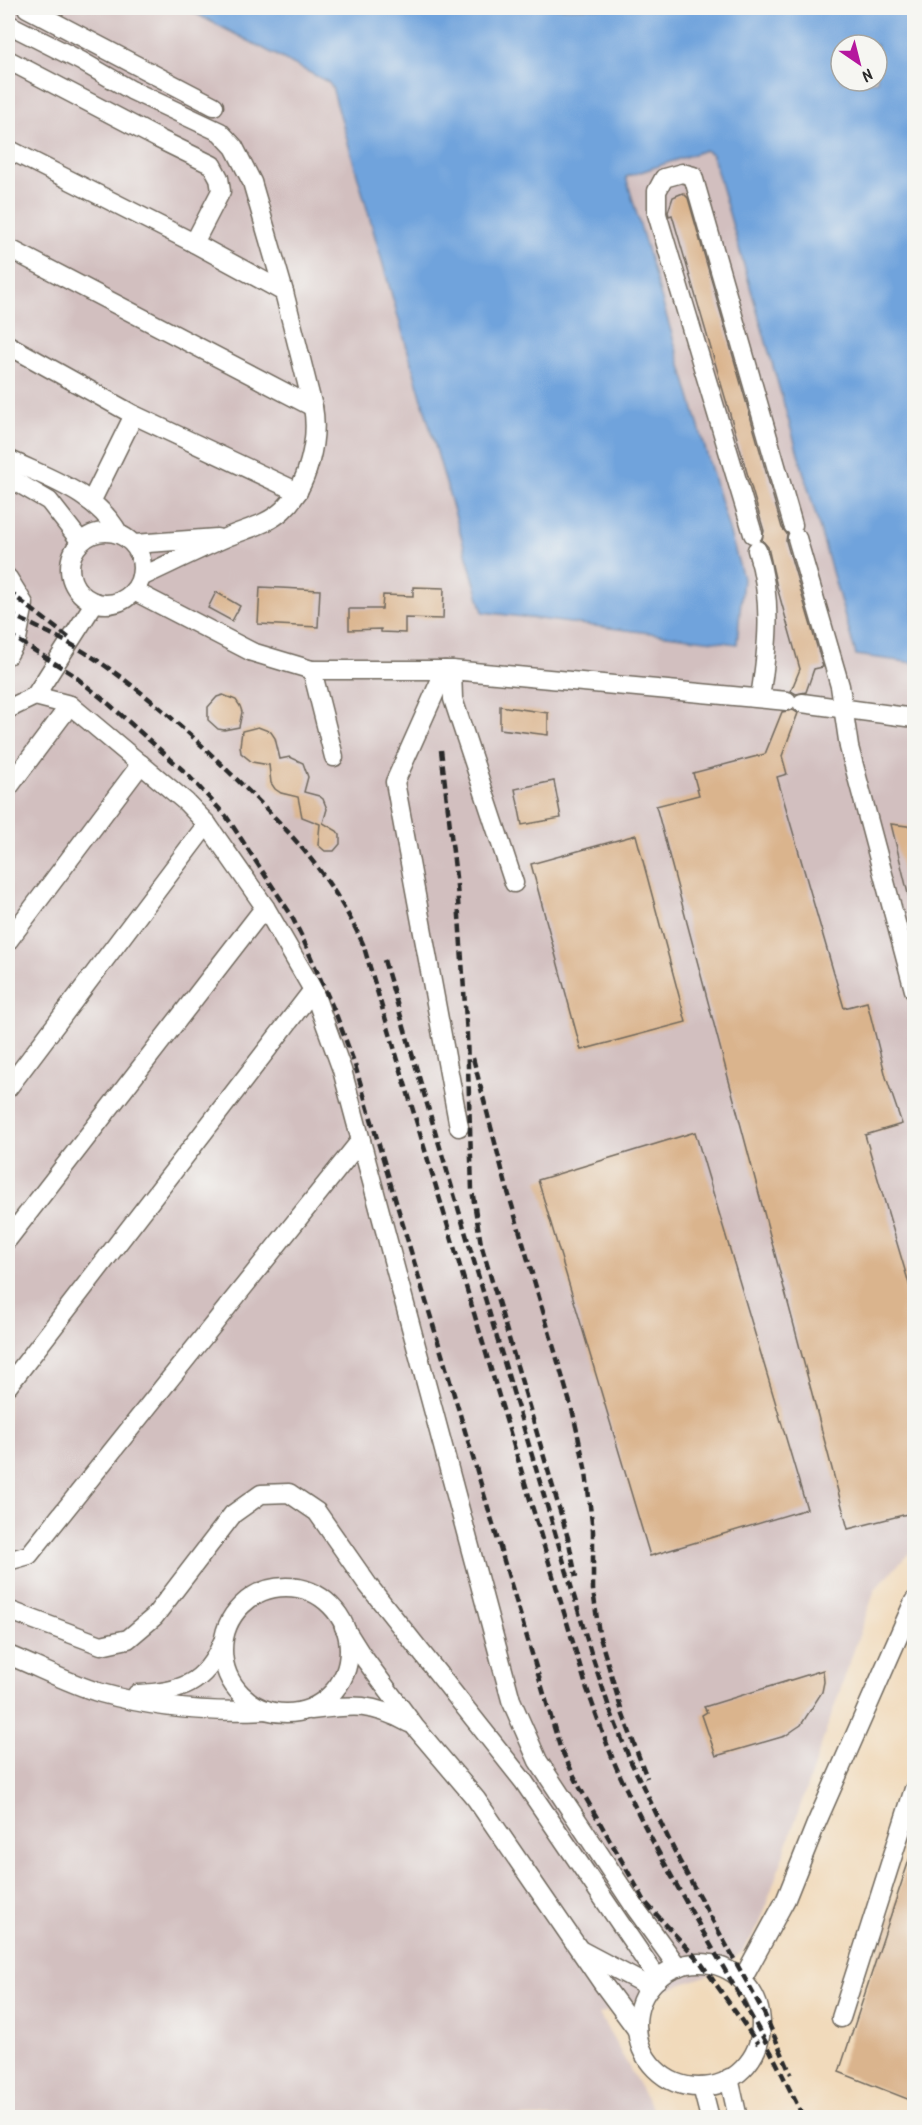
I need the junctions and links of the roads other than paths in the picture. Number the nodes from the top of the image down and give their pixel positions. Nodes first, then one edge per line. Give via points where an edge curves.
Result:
1 (27, 8) edge
2 (8, 24) edge
3 (8, 60) edge
4 (214, 106) dead end
5 (8, 149) edge
6 (194, 243) junction
7 (8, 248) edge
8 (284, 292) junction
9 (8, 345) edge
10 (313, 407) junction
11 (134, 415) junction
12 (8, 459) edge
13 (8, 477) edge
14 (298, 492) junction
15 (91, 502) junction
16 (227, 537) junction
17 (127, 539) junction
18 (81, 542) junction
19 (8, 578) edge
20 (138, 584) junction
21 (95, 602) junction
22 (8, 656) edge
23 (312, 670) junction
24 (448, 670) junction
25 (35, 696) junction
26 (760, 697) junction
27 (70, 705) junction
28 (8, 709) edge
29 (844, 709) junction
30 (915, 718) edge
31 (334, 757) dead end
32 (141, 764) junction
33 (8, 788) edge
34 (207, 824) junction
35 (514, 883) dead end
36 (265, 907) junction
37 (8, 941) edge
38 (313, 990) junction
39 (915, 990) edge
40 (8, 1088) edge
41 (459, 1127) dead end
42 (361, 1140) junction
43 (8, 1239) edge
44 (8, 1386) edge
45 (8, 1561) edge
46 (915, 1601) edge
47 (8, 1610) edge
48 (344, 1627) junction
49 (224, 1639) junction
50 (8, 1655) edge
51 (99, 1692) junction
52 (267, 1710) junction
53 (302, 1711) junction
54 (415, 1727) junction
55 (915, 1789) edge
56 (578, 1948) junction
57 (678, 1967) junction
58 (742, 1980) junction
59 (654, 1983) junction
60 (841, 2018) dead end
61 (637, 2030) junction
62 (729, 2079) junction
63 (702, 2087) junction
64 (710, 2118) edge
65 (738, 2118) edge

1 - 4 street
2 - 8 street via 220,132 234,147 252,182
3 - 6 street via 212,165 221,191
5 - 6 street
6 - 8 street
7 - 10 street
8 - 10 street
9 - 11 street
10 - 14 street via 313,448
11 - 14 street
11 - 15 street
12 - 15 street via 73,489
13 - 18 street via 49,501
14 - 16 street via 283,510 262,524
15 - 17 street
16 - 17 street
16 - 20 street
17 - 18 street via 99,532
17 - 20 street via 142,560
18 - 21 street via 73,555 70,572 76,587
19 - 22 street via 24,604 17,639
20 - 21 street via 119,602
20 - 23 street via 252,652
21 - 25 street
23 - 24 street
23 - 31 street
24 - 26 street
24 - 35 street via 453,699
24 - 41 street via 395,782
25 - 27 street
25 - 28 street
26 - 29 street
26 - 29 street via 769,610 764,570 657,214 657,191 664,178 682,173 693,176
27 - 32 street
27 - 33 street
29 - 30 street
29 - 39 street via 849,747
32 - 34 street
32 - 37 street
34 - 36 street
34 - 40 street
36 - 38 street
36 - 43 street
38 - 42 street via 342,1070
38 - 44 street
42 - 45 street via 29,1555
42 - 57 street via 511,1700 537,1761
46 - 58 street via 786,1899
47 - 59 street via 101,1645 128,1639 153,1617 233,1514 261,1494 289,1493 317,1512 368,1585 524,1782
48 - 49 street via 324,1600 304,1590 284,1587 246,1602 233,1617
48 - 53 street via 349,1648 342,1678 321,1702
48 - 54 street
49 - 51 street via 208,1669 181,1688 156,1693
49 - 52 street via 224,1662 232,1683 247,1700
50 - 51 street
51 - 52 street via 146,1704 201,1710
52 - 53 street
53 - 54 street via 368,1706
54 - 56 street via 476,1799
55 - 60 street
56 - 59 street
56 - 61 street
57 - 58 street via 712,1965
57 - 59 street
58 - 62 street via 759,2010 760,2033 748,2064
59 - 61 street via 640,2007
61 - 63 street via 642,2052 656,2070 675,2083
62 - 63 street
62 - 65 street
63 - 64 street

